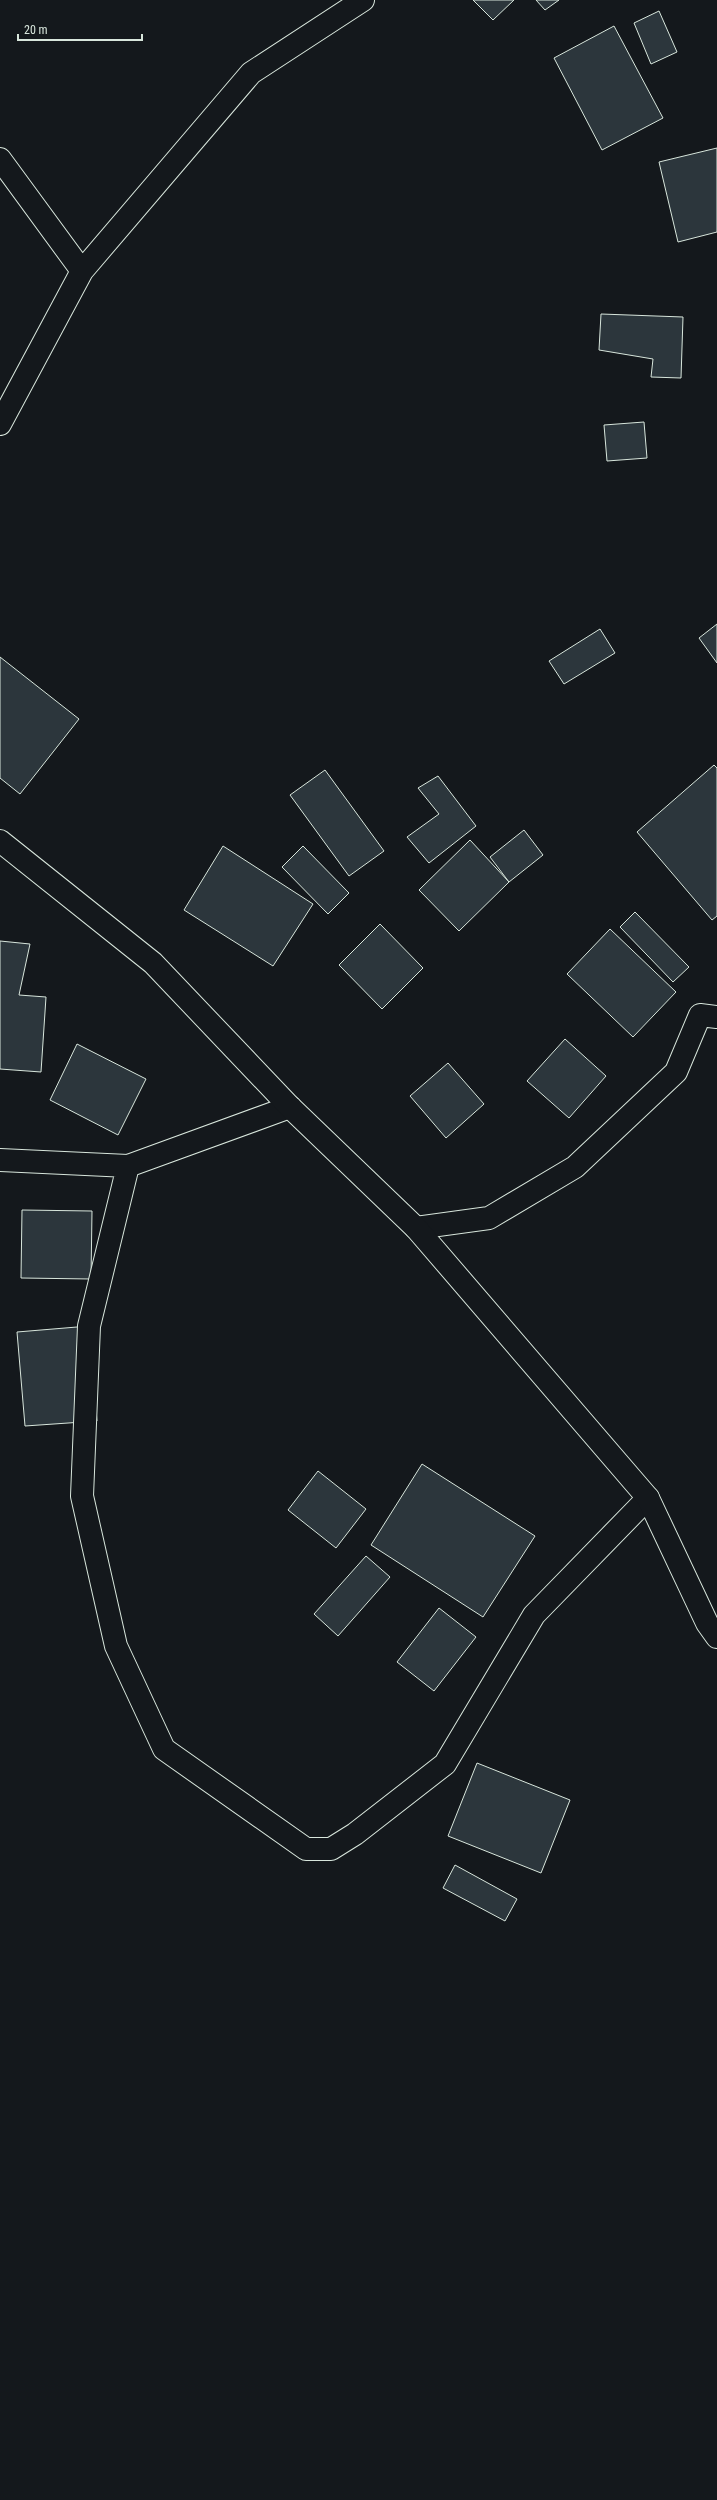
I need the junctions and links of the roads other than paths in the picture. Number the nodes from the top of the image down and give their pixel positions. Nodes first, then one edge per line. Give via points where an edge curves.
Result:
1 (364, 0) edge
2 (0, 159) edge
3 (82, 271) junction
4 (0, 424) edge
5 (0, 841) edge
6 (717, 1017) edge
7 (290, 1107) junction
8 (0, 1160) edge
9 (128, 1166) junction
10 (416, 1228) junction
11 (648, 1498) junction
12 (717, 1637) edge

1 - 3 street via 251,73
2 - 3 street
3 - 4 street
5 - 7 street via 153,963
6 - 10 street via 700,1014 676,1072 575,1167 489,1218
7 - 9 street
7 - 10 street
8 - 9 street
9 - 11 street via 89,1326 82,1496 116,1646 164,1749 306,1850 331,1849 356,1834 445,1764 534,1615
10 - 11 street
11 - 12 street

